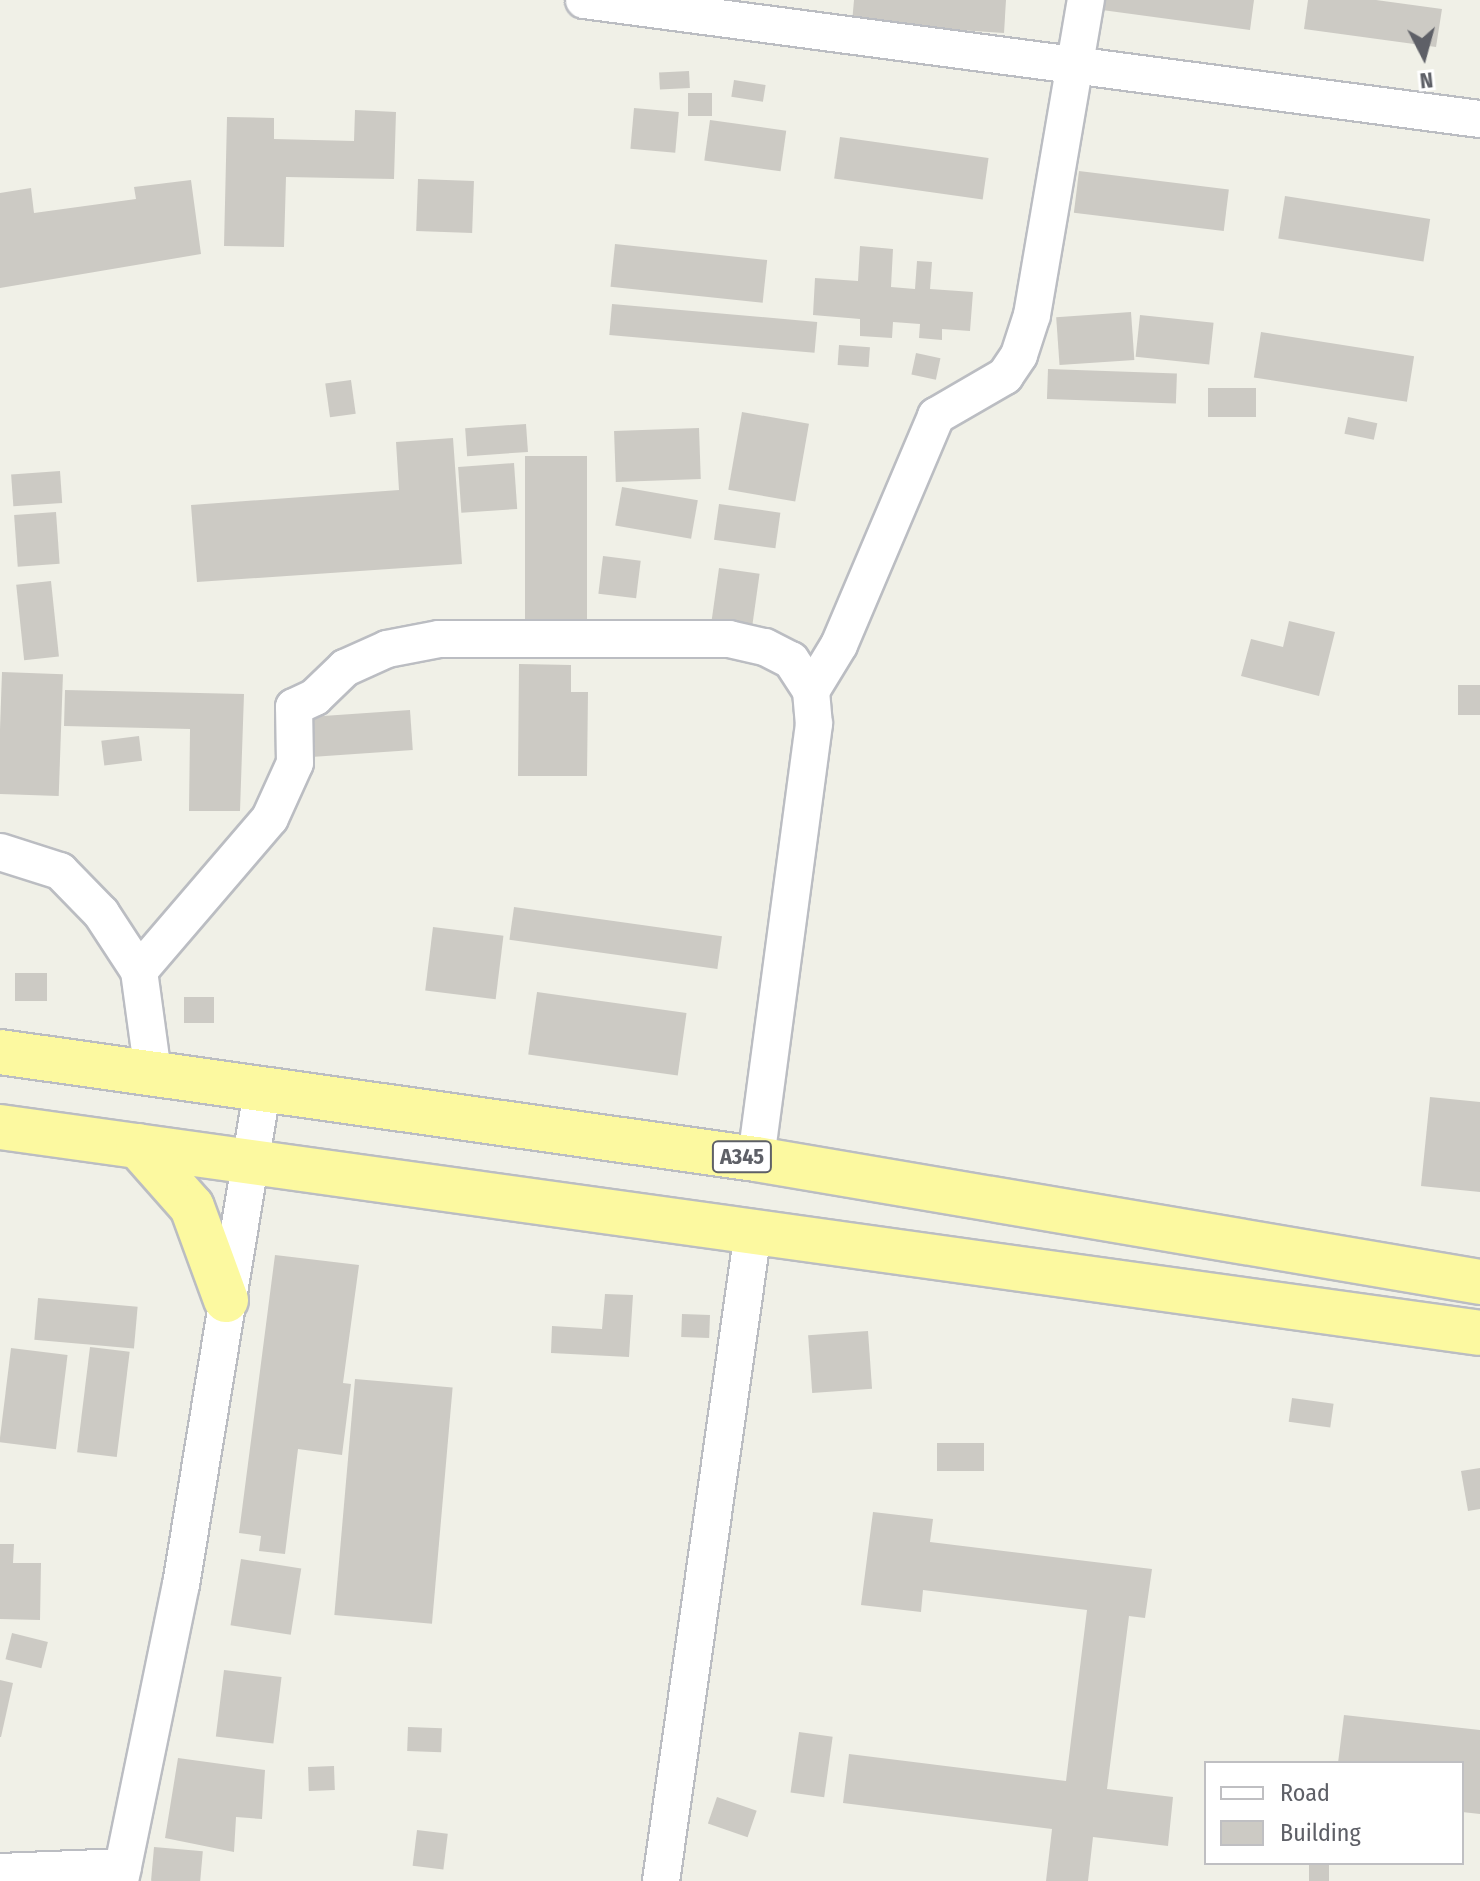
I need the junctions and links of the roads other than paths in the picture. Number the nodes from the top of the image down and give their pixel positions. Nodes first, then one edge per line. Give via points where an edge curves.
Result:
1 (584, 0) edge
2 (1086, 0) edge
3 (1075, 64) junction
4 (1480, 119) edge
5 (811, 691) junction
6 (0, 852) edge
7 (139, 971) junction
8 (0, 1052) edge
9 (153, 1073) junction
10 (262, 1091) junction
11 (0, 1127) edge
12 (138, 1146) junction
13 (756, 1159) junction
14 (248, 1161) junction
15 (753, 1231) junction
16 (1480, 1282) edge
17 (226, 1300) junction
18 (1480, 1333) edge
19 (0, 1872) edge
20 (121, 1874) edge
21 (661, 1881) edge

1 - 3 street
2 - 3 street
3 - 4 street
3 - 5 street via 1032,315 1019,355 1005,376 936,416 839,645
5 - 7 street via 791,660 729,639 439,639 387,649 345,668 315,697 294,707 295,763 276,808
5 - 13 street via 814,724
6 - 7 street via 60,871 101,913
7 - 9 street
8 - 9 highway, A345
9 - 10 highway, A345
10 - 13 highway, A345
10 - 14 street
11 - 12 highway
12 - 14 highway
12 - 17 highway via 192,1207
13 - 16 highway, A345
14 - 15 highway
14 - 17 street
15 - 18 highway
15 - 21 street
17 - 20 street via 181,1585
19 - 20 street

